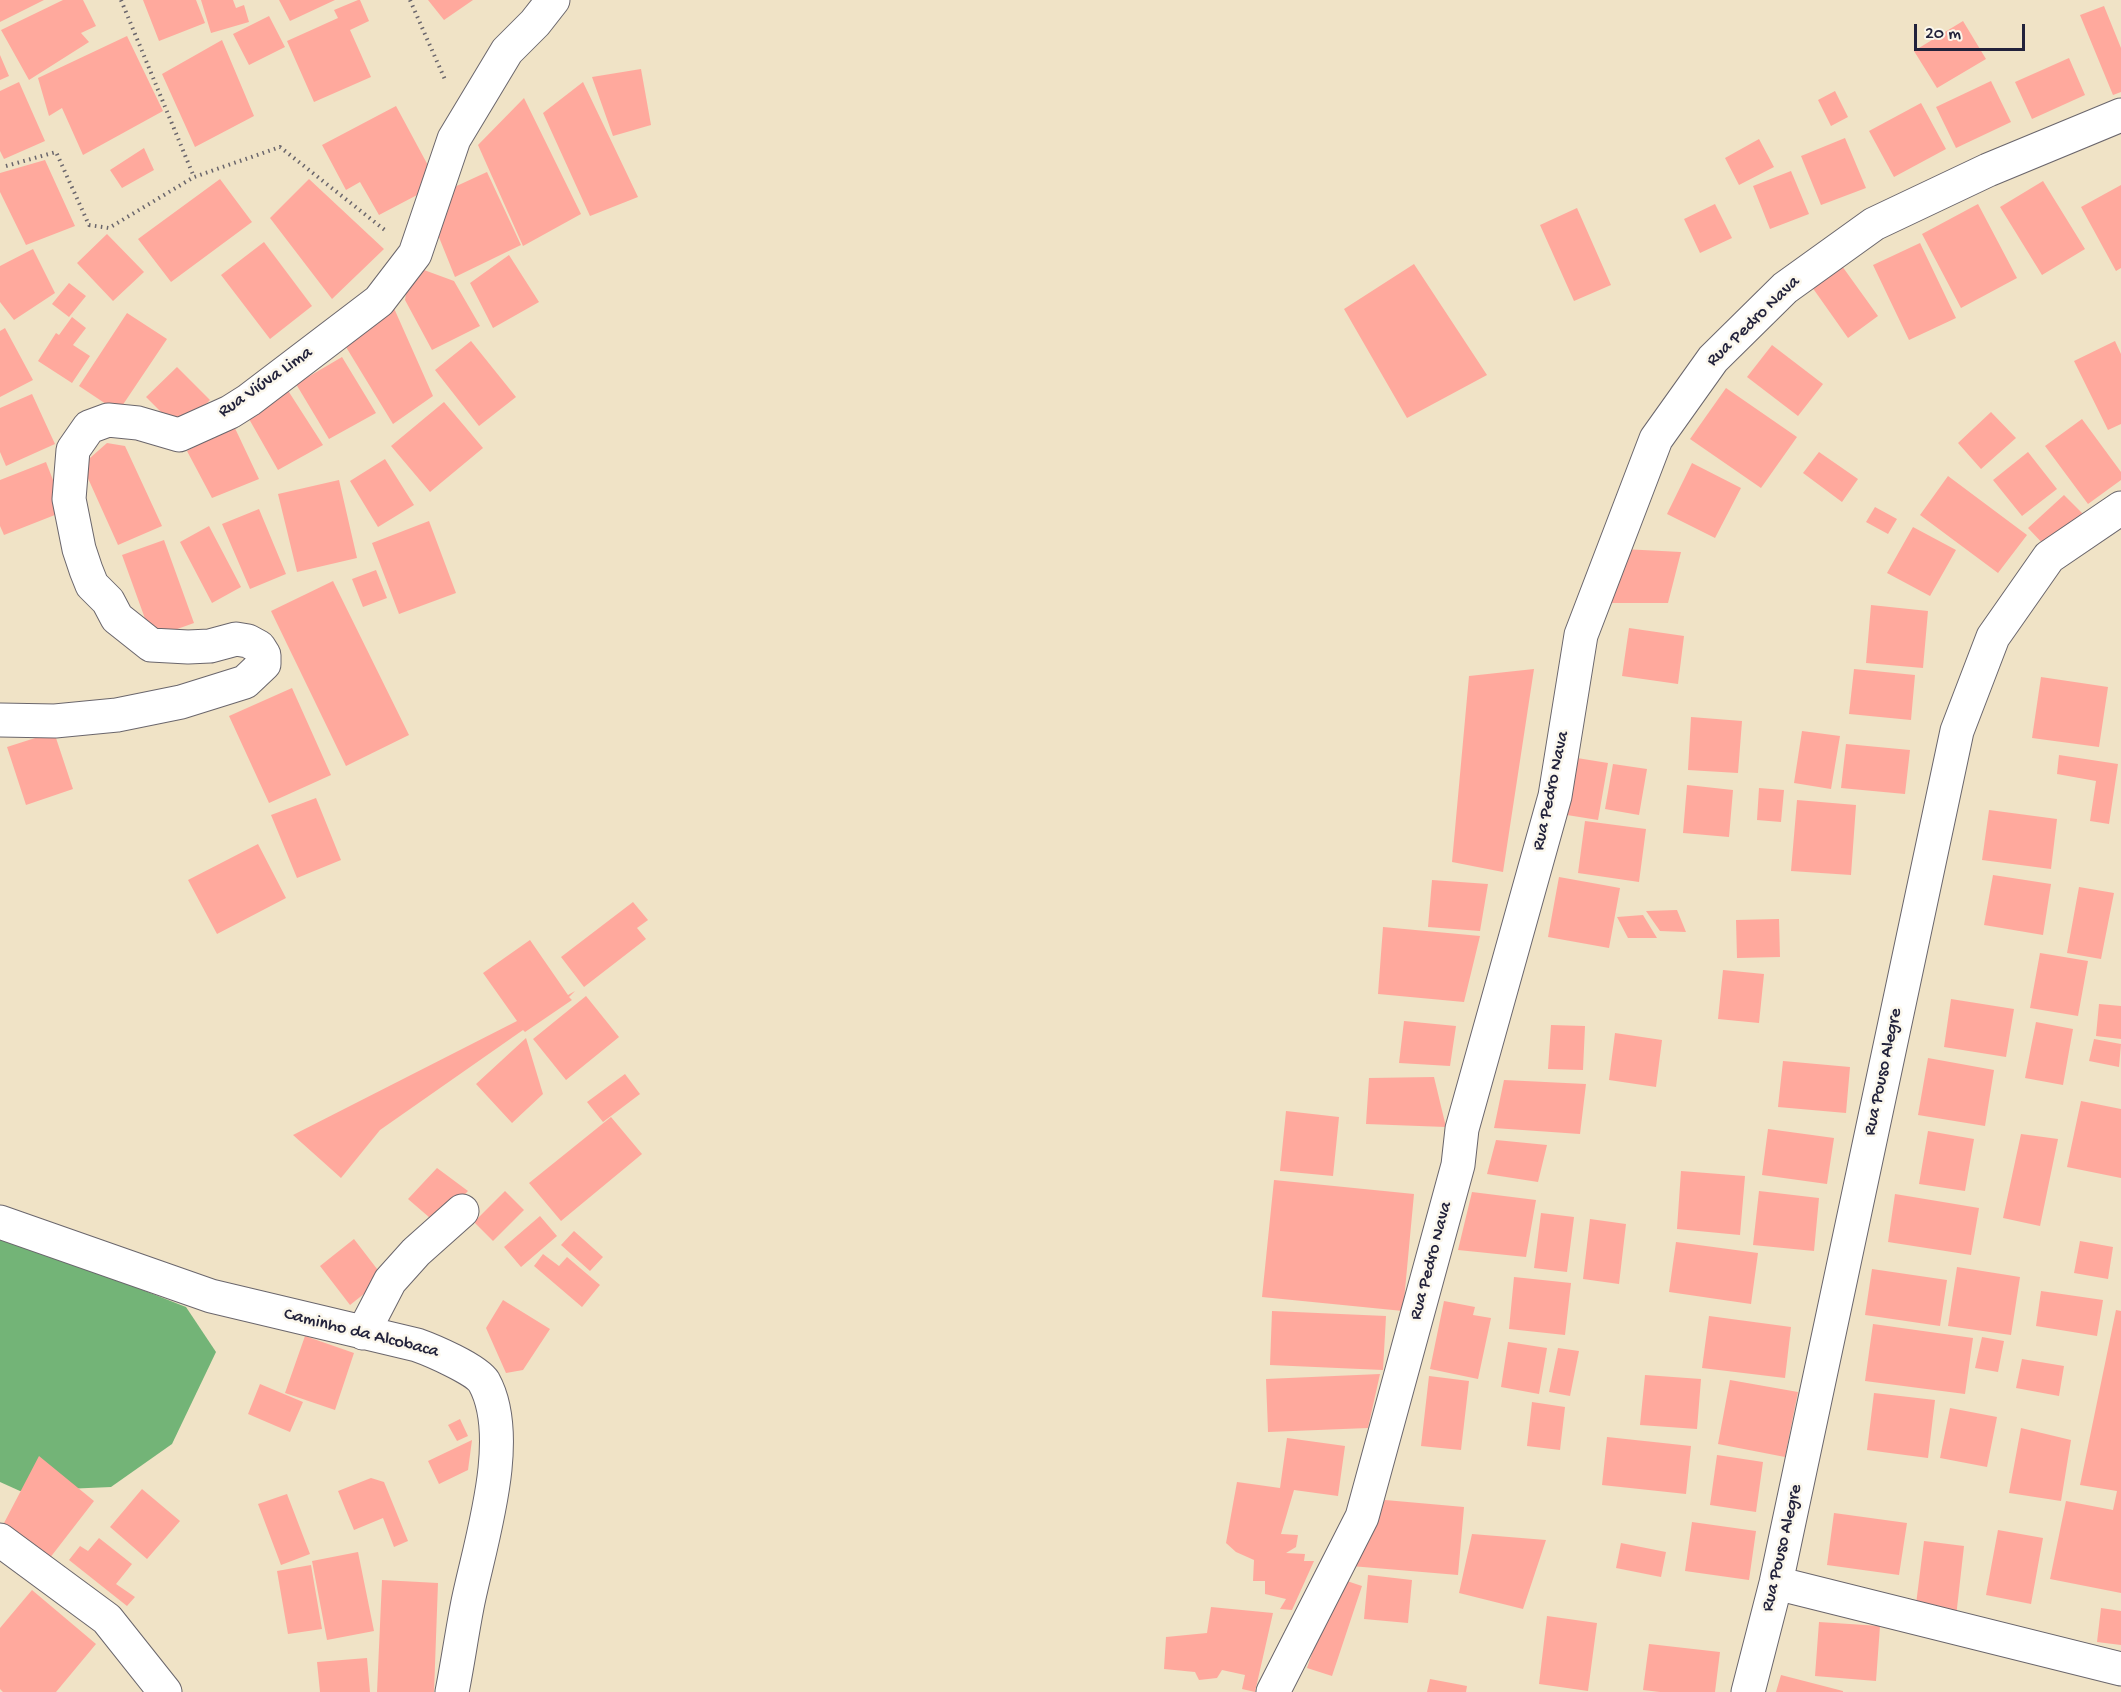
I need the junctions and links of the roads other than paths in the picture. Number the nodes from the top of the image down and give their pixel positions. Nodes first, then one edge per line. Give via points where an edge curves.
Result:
1 (553, 0) edge
2 (2121, 116) edge
3 (2121, 508) edge
4 (0, 720) edge
5 (462, 1211) dead end
6 (0, 1222) edge
7 (363, 1333) junction
8 (0, 1540) edge
9 (1776, 1583) junction
10 (2121, 1669) edge
11 (165, 1692) edge
12 (453, 1692) edge
13 (1273, 1692) edge
14 (1748, 1692) edge

1 - 4 street, Rua Viúva Lima via 507,51 454,139 415,254 379,301 230,412 179,435 138,423 108,420 88,427 72,450 69,499 79,549 92,585 108,601 117,618 151,645 188,647 236,639 248,641 259,647 264,664 245,682 182,702 117,715 56,721
2 - 13 street, Rua Pedro Nava via 1988,170 1874,224 1785,288 1713,359 1656,439 1581,635 1554,796 1462,1129 1458,1165 1362,1518
3 - 9 street, Rua Pouso Alegre via 2049,557 1993,637 1957,731
5 - 7 street via 390,1281
6 - 7 street, Caminho da Alcobaca via 211,1296
7 - 12 street, Caminho da Alcobaca via 447,1356 483,1380 495,1416 496,1454 488,1519 468,1601
8 - 11 street via 107,1619
9 - 10 street
9 - 14 street, Rua Pouso Alegre

